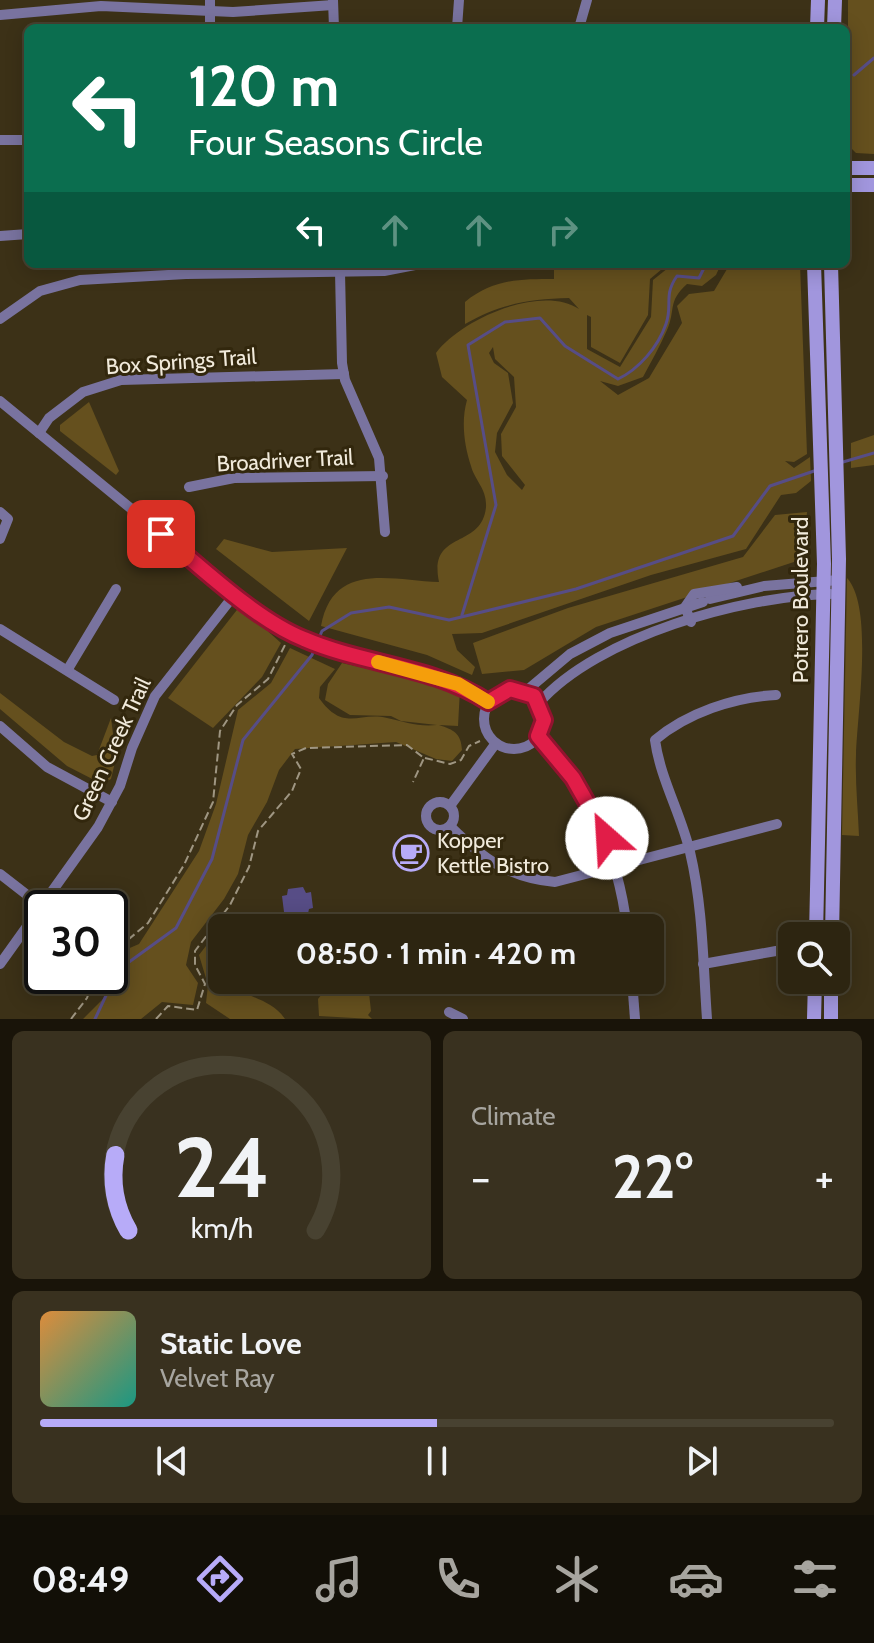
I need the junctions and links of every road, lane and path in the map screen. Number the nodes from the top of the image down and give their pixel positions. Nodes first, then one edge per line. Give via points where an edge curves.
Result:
1 (459, 0) edge
2 (587, 0) edge
3 (818, 0) edge
4 (835, 0) edge
5 (333, 2) edge
6 (210, 6) edge
7 (0, 15) edge
8 (334, 24) edge
9 (457, 24) edge
10 (580, 24) edge
11 (817, 24) edge
12 (834, 24) edge
13 (0, 140) edge
14 (24, 140) edge
15 (850, 168) edge
16 (874, 168) edge
17 (850, 185) edge
18 (874, 185) edge
19 (24, 234) edge
20 (0, 236) edge
21 (108, 268) edge
22 (403, 268) edge
23 (814, 268) edge
24 (831, 268) edge
25 (250, 269) edge
26 (340, 272) junction
27 (109, 278) junction
28 (1, 317) edge
29 (344, 374) junction
30 (0, 401) edge
31 (39, 433) junction
32 (383, 476) junction
33 (189, 487) dead end
34 (4, 515) edge
35 (385, 532) dead end
36 (0, 539) edge
37 (755, 587) junction
38 (823, 587) junction
39 (839, 587) junction
40 (116, 589) dead end
41 (235, 594) junction
42 (730, 594) junction
43 (685, 607) junction
44 (734, 607) junction
45 (691, 622) junction
46 (0, 629) edge
47 (296, 636) junction
48 (68, 669) junction
49 (526, 691) junction
50 (776, 695) dead end
51 (114, 700) dead end
52 (488, 702) junction
53 (539, 703) junction
54 (0, 726) edge
55 (538, 736) junction
56 (480, 741) dead end
57 (496, 743) junction
58 (424, 758) junction
59 (413, 782) dead end
60 (112, 802) junction
61 (450, 806) junction
62 (777, 824) dead end
63 (450, 826) junction
64 (690, 850) junction
65 (616, 868) junction
66 (0, 874) edge
67 (52, 890) edge
68 (24, 893) edge
69 (624, 914) edge
70 (816, 922) edge
71 (832, 922) edge
72 (24, 929) edge
73 (128, 940) edge
74 (776, 951) dead end
75 (0, 964) edge
76 (703, 964) junction
77 (88, 994) edge
78 (633, 994) edge
79 (815, 994) edge
80 (831, 994) edge
81 (449, 1012) dead end
82 (71, 1019) edge
83 (156, 1019) edge
84 (463, 1019) edge
85 (635, 1019) edge
86 (707, 1019) edge
87 (814, 1019) edge
88 (831, 1019) edge

1 - 9 street
2 - 10 street
3 - 11 street
4 - 12 street
5 - 6 street via 255,12
5 - 8 street
6 - 7 street via 101,6
13 - 14 street
15 - 16 street
17 - 18 street
19 - 20 street
21 - 27 street
22 - 26 street
23 - 38 street, Potrero Boulevard
24 - 39 street, Potrero Boulevard
25 - 26 street
25 - 27 street
26 - 29 street
27 - 28 street via 52,286
29 - 31 street, Box Springs Trail via 110,382 83,392
29 - 32 street
30 - 31 street
31 - 41 street
32 - 33 street, Broadriver Trail via 234,478
32 - 35 street
34 - 36 street
37 - 38 street
37 - 42 street
37 - 43 street via 705,590 694,594
38 - 39 street
38 - 44 street
38 - 70 street, Potrero Boulevard
39 - 71 street, Potrero Boulevard
40 - 48 street
41 - 47 street
41 - 60 street, Green Creek Trail via 155,696
42 - 43 street
42 - 44 street
43 - 45 street
43 - 49 street via 610,633 570,654
44 - 45 street
45 - 53 street via 608,651 562,679
46 - 48 street
47 - 52 street via 439,677
47 - 73 path via 268,679 237,705 220,731 213,802 184,865 148,923
48 - 51 street
49 - 52 street via 510,689
49 - 53 street
50 - 64 street via 728,703 670,727 655,740
52 - 57 street via 485,729
53 - 55 street via 544,720
54 - 60 street via 47,767
55 - 57 street via 523,748
55 - 65 street via 591,805
56 - 58 path via 450,764
57 - 61 street
58 - 59 path
58 - 83 path via 407,745 306,748 292,754 301,769 292,791 258,831 249,867 230,905 195,951 195,965 205,984 197,1010 168,1006
60 - 67 street, Green Creek Trail
61 - 63 street
61 - 63 street via 437,802 426,813 433,828
62 - 64 street
63 - 65 street via 501,870 528,879 555,882
64 - 65 street
64 - 76 street
65 - 69 street
66 - 68 street
72 - 75 street, Green Creek Trail
74 - 76 street
76 - 86 street
77 - 82 path
78 - 85 street
79 - 87 street
80 - 88 street
81 - 84 street

